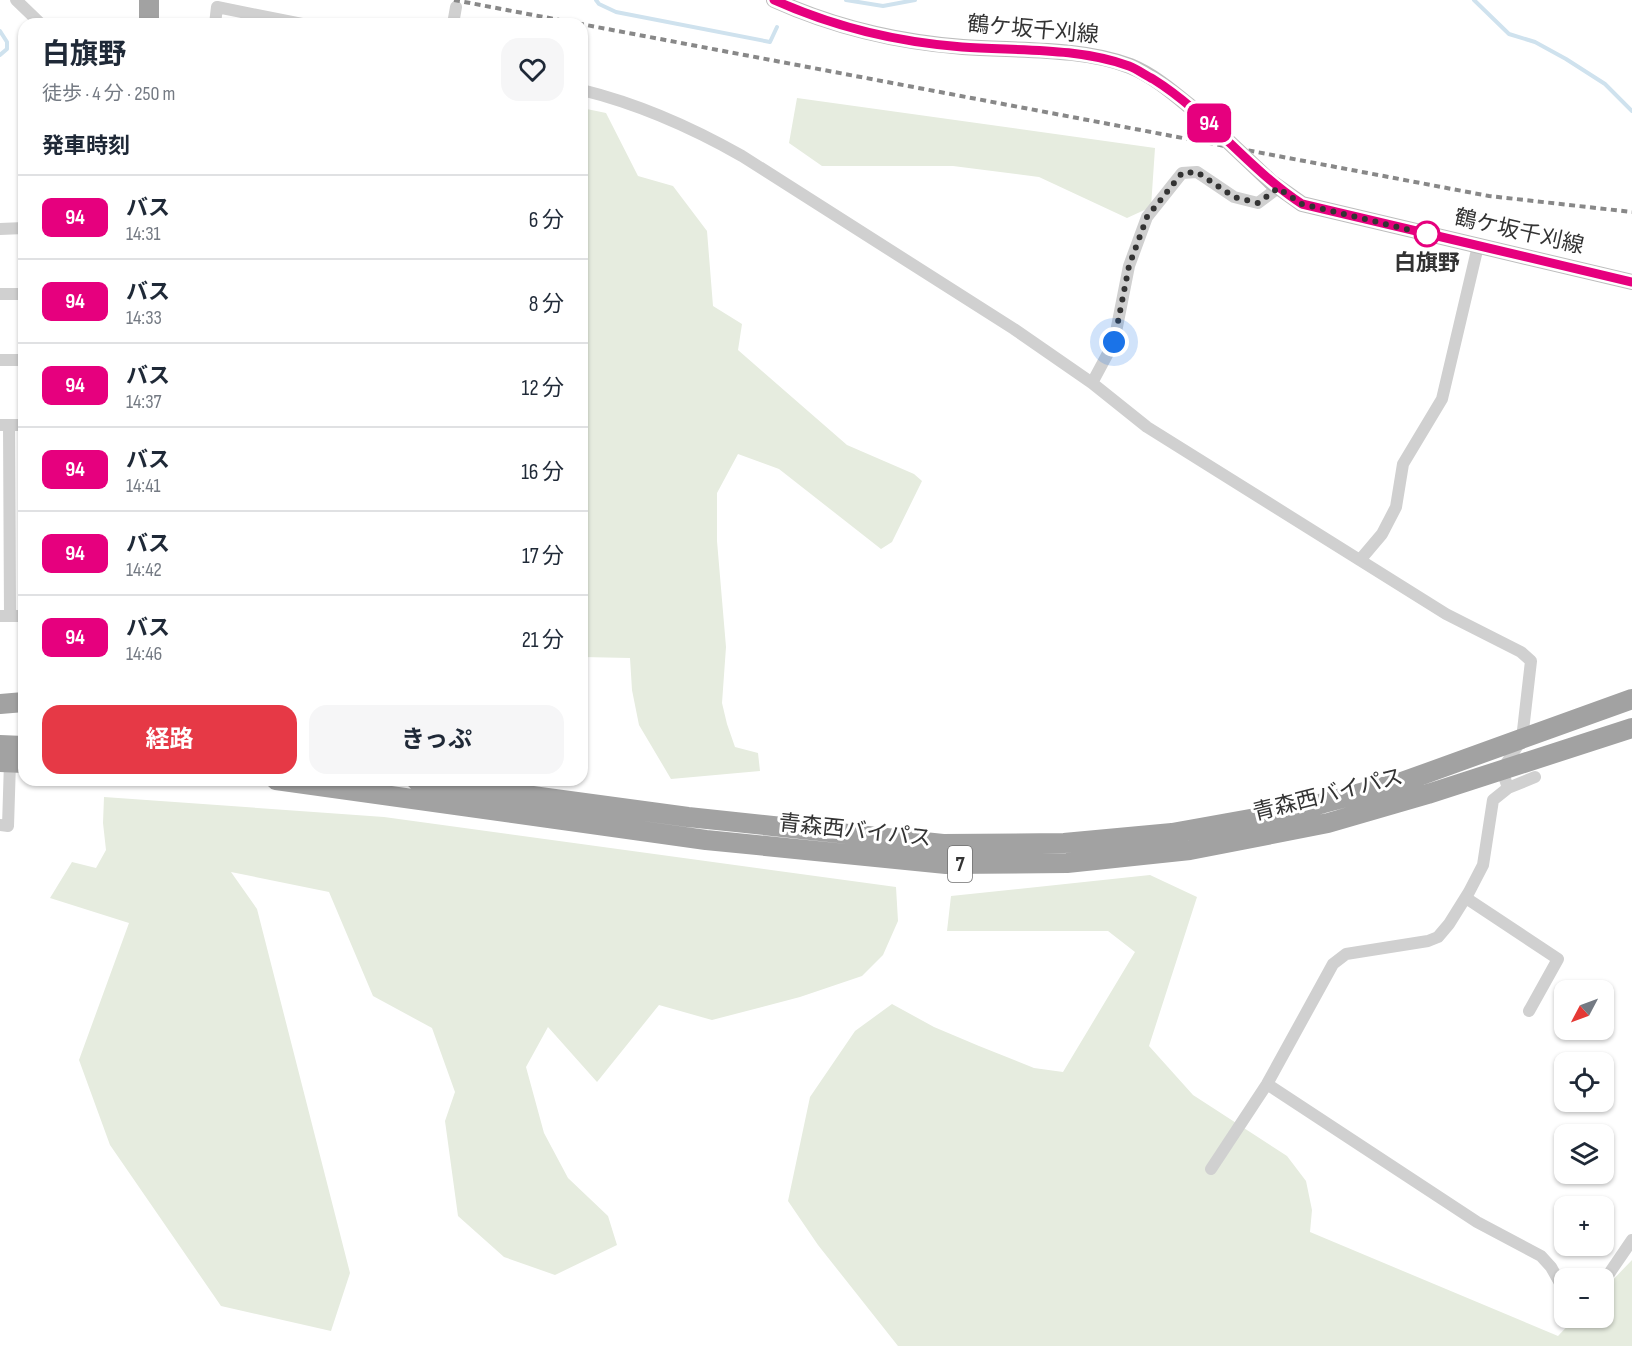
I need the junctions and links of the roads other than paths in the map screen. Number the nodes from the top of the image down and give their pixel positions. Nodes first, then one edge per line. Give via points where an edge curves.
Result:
1 (16, 0) edge
2 (149, 0) edge
3 (774, 0) edge
4 (456, 7) dead end
5 (35, 18) edge
6 (149, 18) edge
7 (216, 18) edge
8 (272, 18) edge
9 (454, 18) edge
10 (588, 91) edge
11 (1274, 185) junction
12 (18, 228) edge
13 (0, 229) edge
14 (1478, 246) junction
15 (1632, 282) edge
16 (0, 294) edge
17 (18, 294) edge
18 (0, 360) edge
19 (18, 360) edge
20 (1092, 383) junction
21 (4, 425) edge
22 (1360, 560) junction
23 (5, 616) edge
24 (1632, 699) edge
25 (18, 702) edge
26 (0, 704) edge
27 (1632, 728) edge
28 (1522, 739) junction
29 (0, 745) edge
30 (18, 746) edge
31 (12, 762) edge
32 (1535, 777) dead end
33 (1505, 779) junction
34 (319, 786) edge
35 (460, 786) edge
36 (548, 786) edge
37 (688, 817) junction
38 (0, 825) edge
39 (1466, 898) junction
40 (1529, 1011) dead end
41 (1267, 1084) junction
42 (1211, 1169) dead end
43 (1632, 1240) edge
44 (1613, 1268) edge
45 (1554, 1272) edge

1 - 5 street
2 - 6 highway
3 - 11 main road, 鶴ケ坂千刈線, bridge via 855,30 899,39 1103,57 1132,67 1166,87 1198,113
4 - 9 street
7 - 8 street via 217,7
10 - 20 street via 669,119 742,156 969,299
11 - 14 main road, 鶴ケ坂千刈線 via 1302,204
11 - 20 street via 1258,203 1248,202 1197,172 1182,173 1147,217 1129,266 1114,342
12 - 13 street
14 - 15 main road, 鶴ケ坂千刈線
14 - 22 street via 1442,399 1402,464 1396,507 1382,534
16 - 17 street
18 - 19 street
20 - 22 street via 1147,427
21 - 23 street
22 - 28 street via 1446,614 1521,652 1531,662
24 - 28 highway, 青森西バイパス / 7
25 - 26 highway
27 - 33 highway, 青森西バイパス / 7
28 - 33 street
28 - 37 highway, 青森西バイパス / 7 via 1402,782 1290,812 1172,833 1064,843 943,844
29 - 30 highway
31 - 38 street via 8,825
32 - 33 street
33 - 34 highway, 青森西バイパス / 7 via 1428,794 1328,823 1190,850 1067,863 946,864 706,840
33 - 39 street via 1493,800 1483,865
35 - 37 highway, 青森西バイパス / 7
36 - 37 highway
39 - 40 street via 1558,959
39 - 41 street via 1438,937 1346,954 1333,964
41 - 42 street
41 - 45 street via 1478,1222 1541,1256
43 - 44 street

